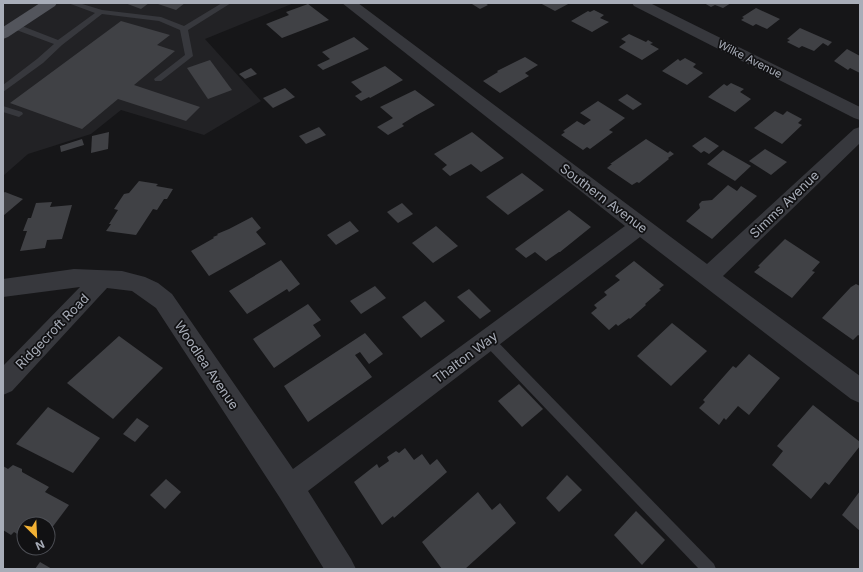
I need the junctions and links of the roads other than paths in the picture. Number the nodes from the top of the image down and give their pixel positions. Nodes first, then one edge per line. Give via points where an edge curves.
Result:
1 (50, 3) edge
2 (72, 3) edge
3 (227, 3) edge
4 (349, 3) edge
5 (639, 3) edge
6 (101, 12) junction
7 (184, 29) junction
8 (8, 30) edge
9 (59, 43) junction
10 (158, 79) dead end
11 (3, 89) edge
12 (3, 109) edge
13 (19, 114) dead end
14 (860, 114) edge
15 (860, 133) edge
16 (640, 226) junction
17 (709, 276) junction
18 (102, 279) junction
19 (3, 288) edge
20 (488, 340) junction
21 (3, 383) edge
22 (860, 391) edge
23 (290, 488) junction
24 (341, 569) edge
25 (709, 569) edge

1 - 8 main road
2 - 6 lane
3 - 7 lane
4 - 16 street, Southern Avenue
5 - 14 street, Wilke Avenue
6 - 7 lane via 161,19
6 - 9 lane
7 - 10 lane via 189,56
8 - 9 lane
9 - 11 lane
12 - 13 lane
15 - 17 street, Simms Avenue
16 - 17 street, Southern Avenue
16 - 20 street, Thalton Way
17 - 22 street, Southern Avenue
18 - 19 street, Woodlea Avenue via 74,278
18 - 21 street, Ridgecroft Road
18 - 23 street, Woodlea Avenue via 137,283 164,301
20 - 23 street, Thalton Way
20 - 25 lane
23 - 24 street, Woodlea Avenue

